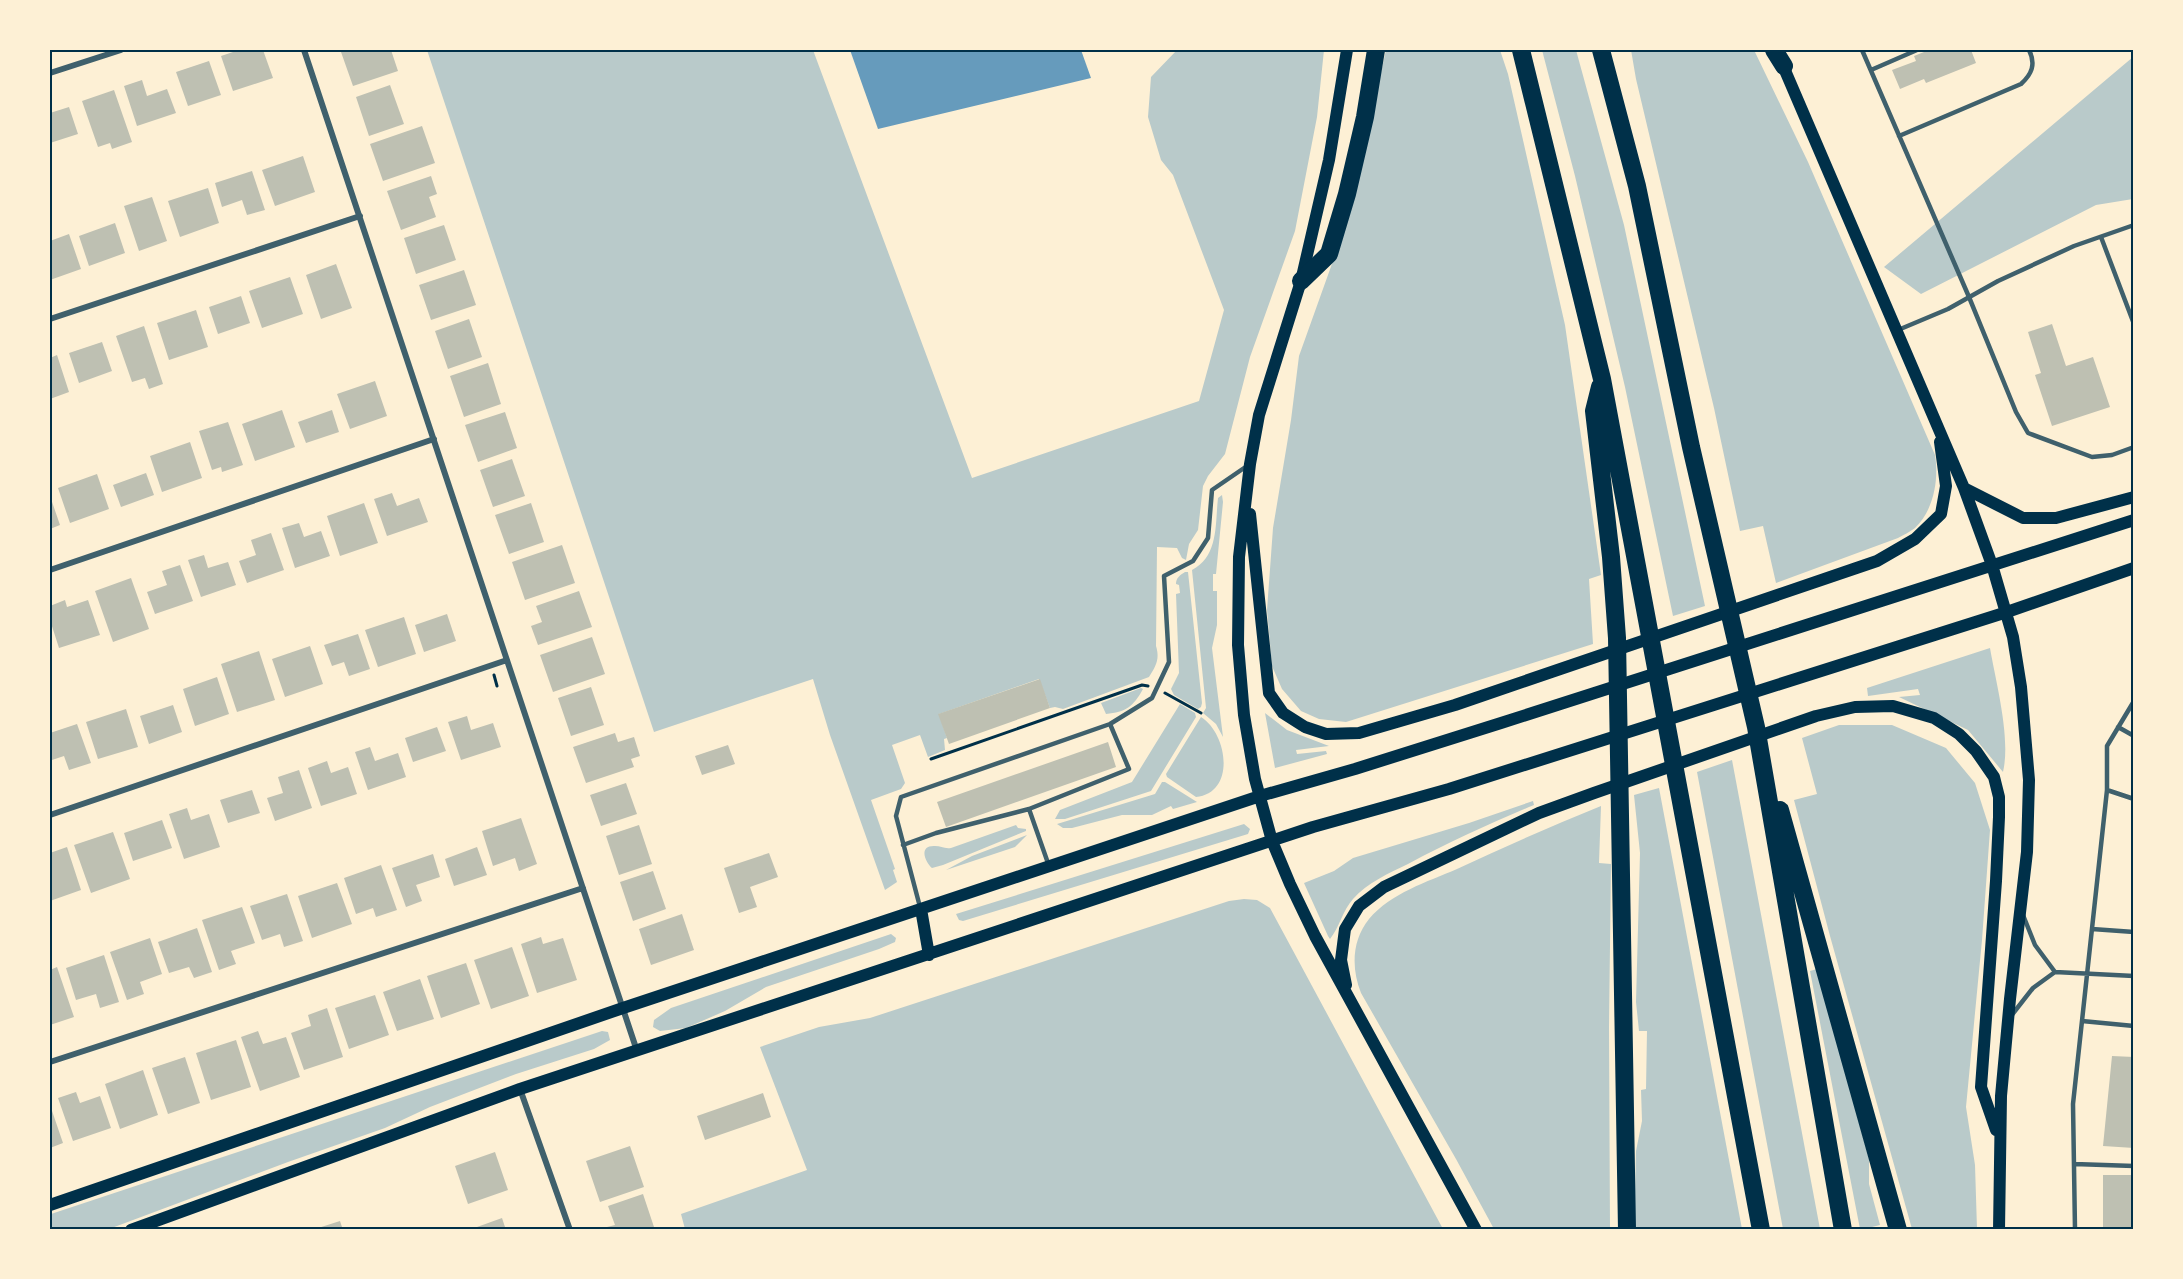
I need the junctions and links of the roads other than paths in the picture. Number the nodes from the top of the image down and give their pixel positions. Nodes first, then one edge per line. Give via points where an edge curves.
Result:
1 (121, 50) edge
2 (304, 50) edge
3 (1347, 50) edge
4 (1377, 50) edge
5 (1521, 50) edge
6 (1601, 50) edge
7 (1862, 50) edge
8 (1917, 50) edge
9 (2030, 50) edge
10 (1778, 55) edge
11 (1871, 70) junction
12 (50, 74) edge
13 (1899, 136) junction
14 (360, 216) junction
15 (2133, 225) edge
16 (2101, 237) junction
17 (1301, 281) junction
18 (1969, 297) junction
19 (50, 319) edge
20 (2133, 324) edge
21 (1898, 330) junction
22 (1602, 379) junction
23 (1938, 426) junction
24 (434, 439) junction
25 (2133, 447) edge
26 (1250, 464) junction
27 (1964, 488) junction
28 (1248, 495) junction
29 (2133, 497) edge
30 (2133, 520) edge
31 (1992, 565) junction
32 (2133, 568) edge
33 (50, 570) edge
34 (2007, 612) junction
35 (507, 660) junction
36 (2133, 701) edge
37 (1110, 724) junction
38 (1756, 727) junction
39 (2118, 727) junction
40 (2133, 736) edge
41 (2107, 790) junction
42 (1260, 796) junction
43 (2133, 799) edge
44 (1029, 809) junction
45 (50, 815) edge
46 (1272, 841) junction
47 (903, 845) junction
48 (1049, 866) junction
49 (583, 888) junction
50 (2021, 906) junction
51 (921, 909) junction
52 (2092, 929) junction
53 (2133, 932) edge
54 (929, 955) junction
55 (2055, 972) junction
56 (2087, 973) junction
57 (2133, 976) edge
58 (1350, 1000) junction
59 (623, 1008) junction
60 (2008, 1021) junction
61 (2082, 1021) junction
62 (2133, 1026) edge
63 (638, 1051) junction
64 (50, 1062) edge
65 (520, 1089) junction
66 (1999, 1138) junction
67 (2074, 1164) junction
68 (2133, 1166) edge
69 (50, 1205) edge
70 (131, 1230) edge
71 (570, 1230) edge
72 (1476, 1230) edge
73 (1627, 1230) edge
74 (1761, 1230) edge
75 (1843, 1230) edge
76 (1898, 1230) edge
77 (1998, 1230) edge
78 (2075, 1230) edge

1 - 12 street
2 - 14 street
3 - 17 main road via 1329,160
4 - 17 highway via 1347,194 1329,254
5 - 22 highway
6 - 38 highway via 1637,186 1691,447
7 - 11 lane
8 - 11 lane
9 - 13 lane via 2034,58 2031,75 2021,84
10 - 21 main road
11 - 13 lane
13 - 18 lane
14 - 19 street
14 - 24 street
15 - 16 lane
16 - 18 lane
16 - 20 lane
17 - 26 main road via 1259,415
18 - 21 lane
18 - 25 lane via 2028,433 2092,457
21 - 23 main road
22 - 73 highway via 1594,411 1617,638
22 - 74 highway
23 - 27 main road
23 - 28 main road via 1946,486 1941,514 1898,550 1877,561 1455,705 1359,733 1326,734 1305,727 1283,713 1269,693
24 - 33 street
24 - 35 street
26 - 28 main road
26 - 37 lane via 1212,490 1208,538 1193,561 1164,576 1169,662 1152,698
27 - 29 main road via 2023,518 2056,518
27 - 31 main road
28 - 42 main road via 1239,557 1238,645 1244,715
30 - 31 main road
31 - 34 main road
31 - 42 main road
32 - 34 main road
34 - 46 main road via 1449,789
34 - 50 main road via 2022,687 2029,780
35 - 45 street
35 - 49 street
36 - 39 lane
37 - 44 lane via 1129,769
37 - 47 lane via 901,797 896,816
38 - 75 highway
38 - 76 highway
39 - 40 lane
39 - 41 lane via 2107,746
41 - 43 lane
41 - 52 lane
42 - 46 main road
42 - 48 main road
44 - 47 lane
44 - 48 lane
46 - 54 main road
46 - 58 main road via 1315,936
47 - 51 lane
48 - 51 main road
49 - 59 street
49 - 64 street
50 - 55 lane via 2035,945
50 - 60 main road
51 - 54 main road
51 - 59 main road
52 - 53 lane
52 - 56 lane
54 - 63 main road
55 - 56 lane
55 - 60 lane via 2029,993
56 - 57 lane
56 - 61 lane
58 - 66 main road via 1341,960 1345,929 1359,906 1384,887 1539,813 1594,793 1816,716 1855,707 1893,706 1934,718 1959,734 1994,777 1999,807 1996,881 1981,1087
58 - 72 main road
59 - 63 street
59 - 69 main road
60 - 66 main road
61 - 62 lane
61 - 67 lane via 2073,1104
63 - 65 main road
65 - 70 main road
65 - 71 street
66 - 77 main road
67 - 68 lane
67 - 78 lane

